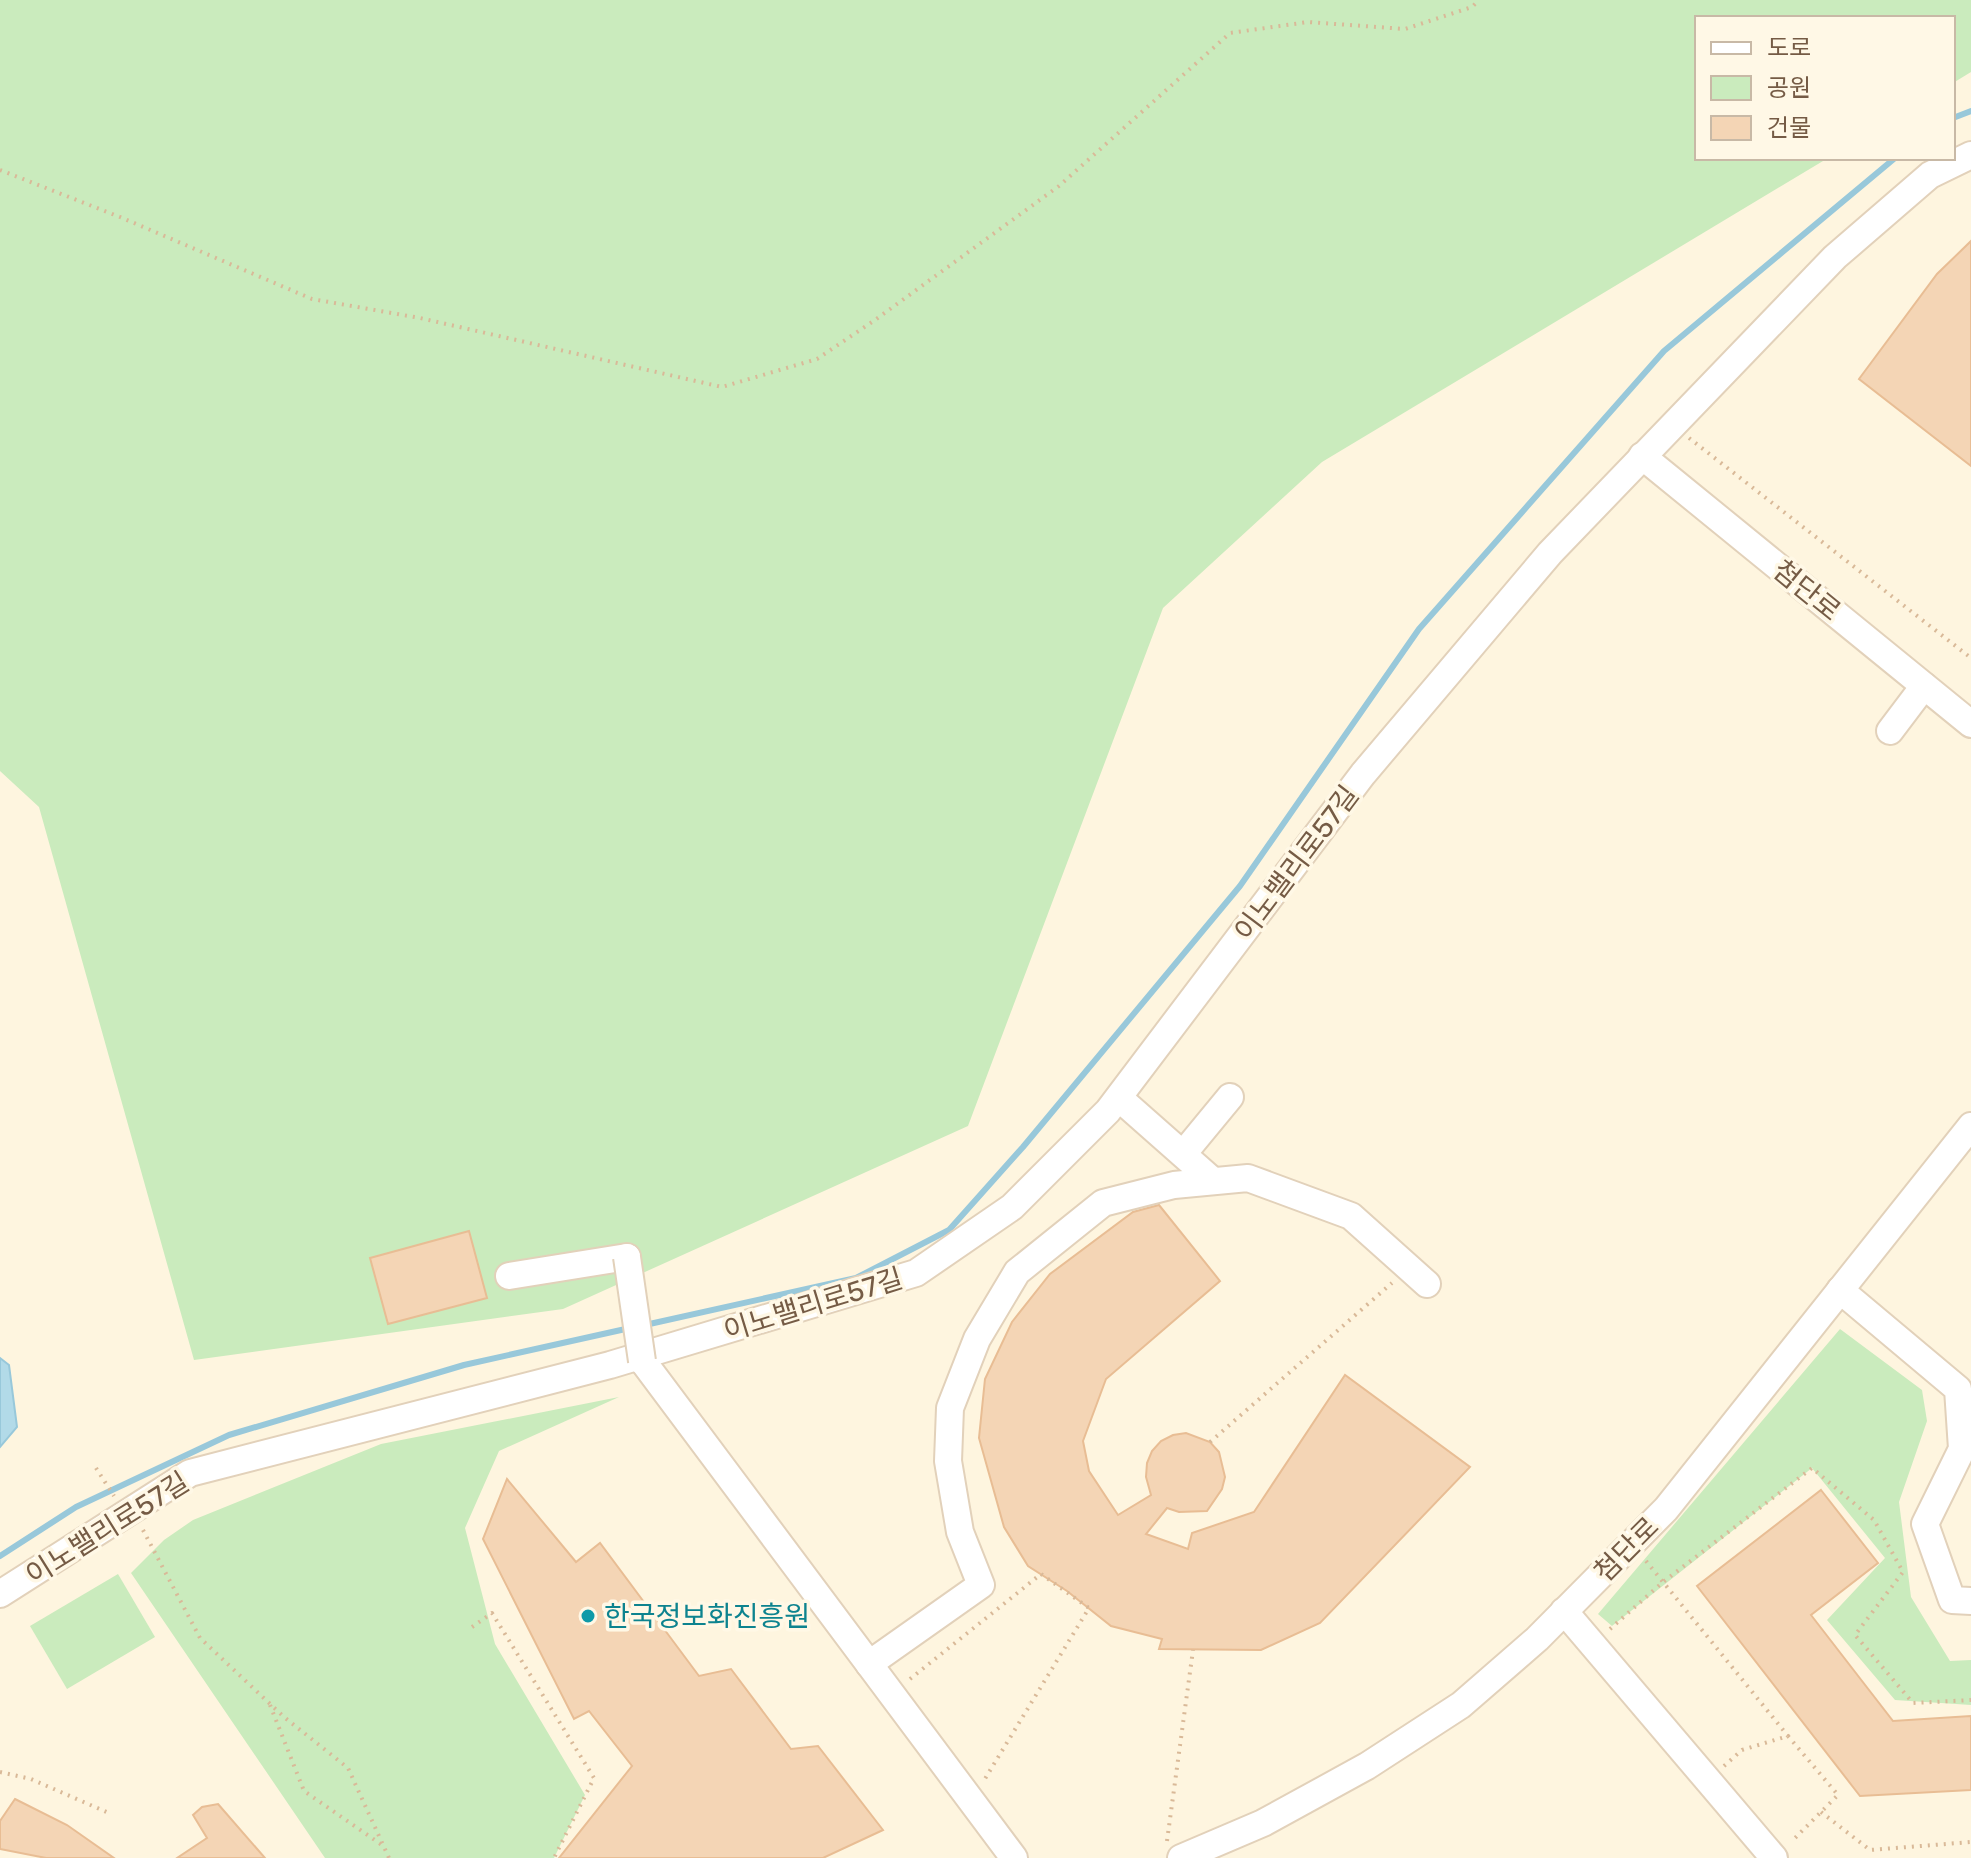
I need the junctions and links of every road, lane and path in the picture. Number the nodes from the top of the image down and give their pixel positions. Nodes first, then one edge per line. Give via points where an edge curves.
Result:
1 (1479, 0) edge
2 (1971, 155) edge
3 (0, 170) edge
4 (1672, 424) junction
5 (1642, 456) junction
6 (1971, 658) edge
7 (1924, 686) junction
8 (1971, 724) edge
9 (1890, 731) dead end
10 (1230, 1097) dead end
11 (1119, 1098) junction
12 (1971, 1126) edge
13 (1183, 1154) junction
14 (1213, 1181) junction
15 (509, 1276) dead end
16 (1418, 1276) joint
17 (1840, 1290) junction
18 (640, 1358) junction
19 (1210, 1442) dead end
20 (96, 1468) dead end
21 (129, 1512) junction
22 (1632, 1543) junction
23 (1663, 1582) junction
24 (0, 1594) edge
25 (1971, 1601) edge
26 (1564, 1611) junction
27 (472, 1627) dead end
28 (1603, 1634) dead end
29 (1193, 1650) dead end
30 (869, 1664) junction
31 (891, 1694) junction
32 (1971, 1700) edge
33 (269, 1703) junction
34 (1788, 1736) junction
35 (0, 1772) edge
36 (1707, 1779) junction
37 (971, 1801) junction
38 (1821, 1812) junction
39 (111, 1814) dead end
40 (1971, 1842) edge
41 (384, 1846) junction
42 (1174, 1851) edge
43 (1779, 1853) edge
44 (389, 1858) edge
45 (554, 1858) edge
46 (1014, 1858) edge

1 - 3 path via 1405,29 1308,22 1230,33 1059,186 875,320 817,359 722,387 420,318 312,299
2 - 4 street, 이노밸리로57길 via 1930,175 1835,257
4 - 5 street, 이노밸리로57길
4 - 6 path
5 - 7 street, 첨단로
5 - 11 street, 이노밸리로57길 via 1550,553 1363,774
7 - 8 street, 첨단로
7 - 9 street
10 - 13 street
11 - 13 street
11 - 18 street, 이노밸리로57길 via 1012,1207 916,1273
12 - 17 street, 첨단로
13 - 14 street
14 - 16 street via 1248,1178 1351,1216
14 - 30 street via 1103,1203 1017,1272 977,1339 950,1408 948,1461 960,1532 981,1585
15 - 18 street, bridge via 627,1257
16 - 19 path
17 - 22 street, 첨단로 via 1666,1509
17 - 25 street via 1958,1389 1962,1449 1925,1524 1952,1600
18 - 21 street, 이노밸리로57길 via 190,1473
18 - 30 street
20 - 21 path
21 - 24 street, 이노밸리로57길
21 - 33 path via 200,1638
22 - 23 path
22 - 26 street, 첨단로
23 - 28 path
23 - 32 path via 1812,1468 1874,1520 1903,1572 1855,1635 1913,1703
23 - 34 path
26 - 36 street
26 - 42 street, 첨단로 via 1461,1705 1354,1773 1263,1823
27 - 45 path via 492,1613 594,1778
29 - 42 path
30 - 31 street
31 - 37 street
31 - 37 path via 1041,1574 1089,1608
33 - 41 path via 348,1768
33 - 41 path via 304,1791
34 - 36 path via 1742,1750
34 - 38 path via 1838,1795
35 - 39 path via 31,1779
36 - 43 street
37 - 46 street
38 - 40 path via 1870,1850
38 - 43 path
41 - 44 path

